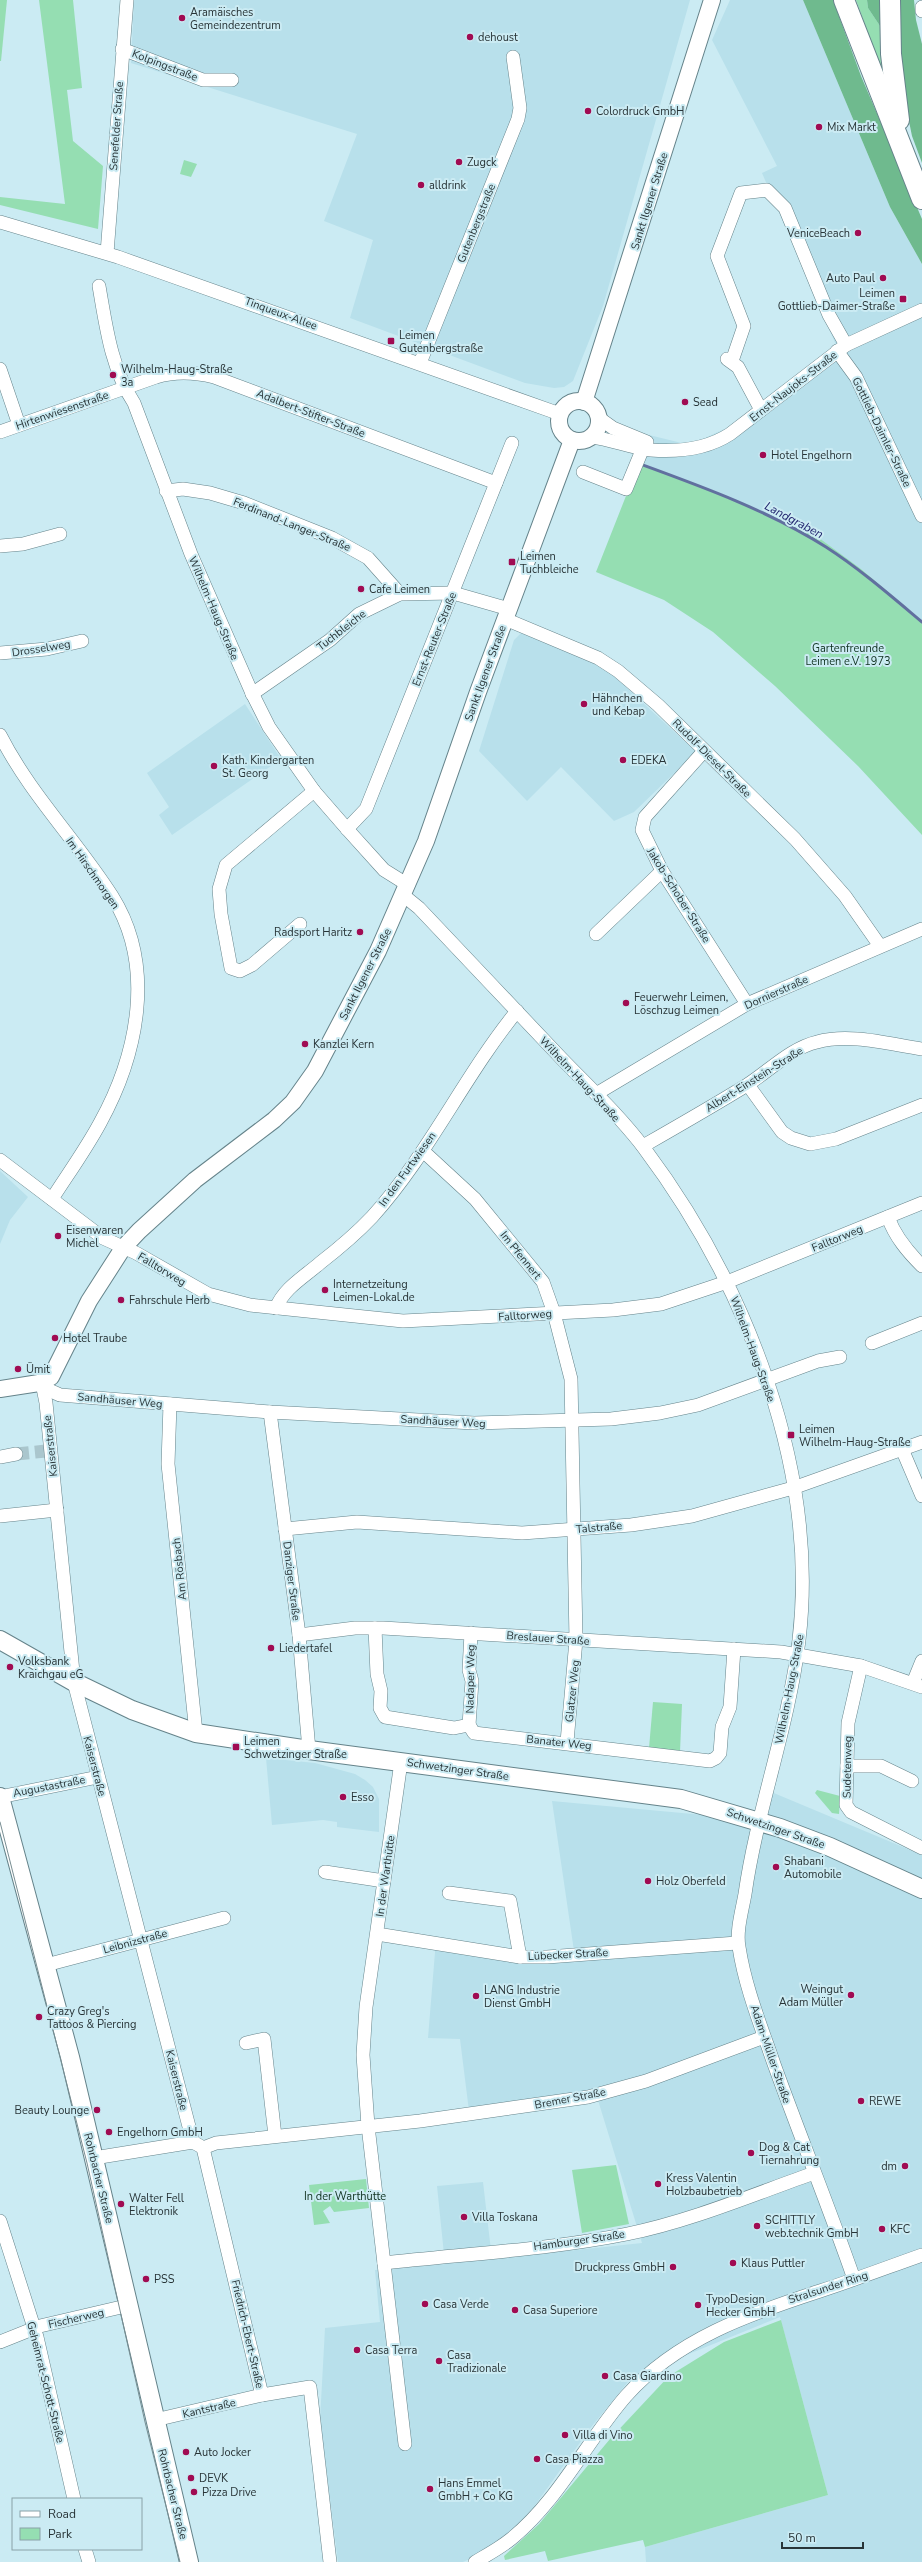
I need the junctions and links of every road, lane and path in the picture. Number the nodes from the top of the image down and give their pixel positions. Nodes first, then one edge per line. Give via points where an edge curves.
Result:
1 (126, 0) edge
2 (712, 0) edge
3 (844, 0) edge
4 (890, 0) edge
5 (922, 7) edge
6 (922, 10) edge
7 (122, 49) junction
8 (512, 57) dead end
9 (232, 80) dead end
10 (902, 150) junction
11 (922, 199) edge
12 (0, 222) edge
13 (107, 253) junction
14 (99, 286) dead end
15 (922, 310) edge
16 (842, 348) junction
17 (420, 363) junction
18 (0, 369) edge
19 (124, 388) junction
20 (584, 402) junction
21 (761, 410) junction
22 (560, 414) junction
23 (599, 418) junction
24 (20, 425) junction
25 (0, 432) edge
26 (591, 437) junction
27 (572, 440) junction
28 (512, 443) dead end
29 (643, 448) junction
30 (661, 448) junction
31 (583, 472) dead end
32 (496, 483) junction
33 (166, 491) junction
34 (922, 516) edge
35 (60, 534) dead end
36 (0, 546) edge
37 (453, 593) junction
38 (400, 594) junction
39 (507, 614) junction
40 (82, 641) dead end
41 (0, 653) edge
42 (252, 694) junction
43 (0, 735) edge
44 (704, 751) junction
45 (314, 791) junction
46 (347, 829) junction
47 (662, 871) junction
48 (405, 890) junction
49 (300, 924) dead end
50 (922, 929) edge
51 (596, 934) dead end
52 (880, 946) junction
53 (747, 1004) junction
54 (517, 1011) junction
55 (922, 1049) edge
56 (748, 1084) junction
57 (600, 1092) junction
58 (922, 1105) edge
59 (643, 1146) junction
60 (423, 1151) junction
61 (0, 1160) edge
62 (52, 1199) junction
63 (922, 1203) edge
64 (888, 1217) junction
65 (124, 1248) junction
66 (922, 1266) edge
67 (728, 1282) junction
68 (276, 1308) junction
69 (554, 1313) junction
70 (922, 1323) edge
71 (872, 1343) dead end
72 (840, 1357) dead end
73 (767, 1382) junction
74 (42, 1383) junction
75 (0, 1389) edge
76 (170, 1404) junction
77 (270, 1412) junction
78 (573, 1419) junction
79 (922, 1442) edge
80 (902, 1449) junction
81 (16, 1454) tunnel mouth
82 (0, 1457) edge
83 (793, 1488) junction
84 (922, 1496) edge
85 (57, 1510) junction
86 (0, 1516) edge
87 (285, 1529) junction
88 (574, 1529) junction
89 (375, 1628) junction
90 (471, 1633) junction
91 (298, 1635) junction
92 (0, 1640) edge
93 (576, 1640) junction
94 (734, 1649) junction
95 (798, 1654) junction
96 (922, 1661) edge
97 (861, 1666) junction
98 (74, 1682) junction
99 (917, 1685) edge
100 (469, 1725) junction
101 (196, 1733) junction
102 (567, 1742) junction
103 (308, 1750) junction
104 (401, 1762) junction
105 (847, 1766) junction
106 (98, 1777) junction
107 (912, 1781) dead end
108 (0, 1797) edge
109 (758, 1820) junction
110 (922, 1848) edge
111 (325, 1872) dead end
112 (384, 1881) junction
113 (922, 1889) edge
114 (449, 1892) dead end
115 (224, 1918) dead end
116 (377, 1934) junction
117 (141, 1940) junction
118 (738, 1943) junction
119 (520, 1957) junction
120 (46, 1965) junction
121 (764, 2037) junction
122 (246, 2043) dead end
123 (368, 2126) junction
124 (275, 2136) junction
125 (198, 2145) junction
126 (94, 2158) junction
127 (814, 2173) junction
128 (0, 2221) edge
129 (922, 2255) edge
130 (384, 2263) junction
131 (854, 2279) junction
132 (130, 2305) junction
133 (33, 2328) junction
134 (0, 2342) edge
135 (262, 2396) junction
136 (155, 2420) junction
137 (405, 2444) dead end
138 (74, 2498) edge
139 (86, 2550) edge
140 (88, 2562) edge
141 (189, 2562) edge
142 (330, 2562) edge
143 (475, 2562) edge

1 - 7 street, Senefelder Straße
2 - 20 street, Sankt Ilgener Straße
3 - 10 main road
4 - 10 main road via 891,54
5 - 6 street
7 - 9 street, Kolpingstraße via 203,80
7 - 13 street, Senefelder Straße
8 - 17 street, Gutenbergstraße via 520,108 518,120
10 - 11 main road
12 - 13 street, Tinqueux-Allee
13 - 17 street, Tinqueux-Allee
14 - 19 street, Wilhelm-Haug-Straße via 110,343
15 - 16 street, Ernst-Naujoks-Straße
16 - 21 street, Ernst-Naujoks-Straße
16 - 21 street, Gottlieb-Daimler-Straße via 785,208 767,190 741,193 717,256 744,326 730,360 738,367
16 - 34 street, Gottlieb-Daimler-Straße
17 - 22 street, Tinqueux-Allee
18 - 24 street
19 - 24 street, Hirtenwiesenstraße
19 - 32 street, Adalbert-Stifter-Straße via 171,373 214,377
19 - 33 street, Wilhelm-Haug-Straße via 134,403
20 - 22 street via 572,403
20 - 23 street via 594,408
21 - 30 street, Ernst-Naujoks-Straße via 730,434 712,443 684,450
22 - 27 street via 560,429
23 - 26 street via 598,429
23 - 30 street, Ernst-Naujoks-Straße via 615,429
24 - 25 street, Hirtenwiesenstraße
26 - 27 street via 584,441
26 - 29 street, Ernst-Naujoks-Straße
27 - 39 street, Sankt Ilgener Straße
28 - 32 street, Ernst-Reuter-Straße
29 - 30 street, Ernst-Naujoks-Straße
29 - 31 street via 626,490
32 - 37 street, Ernst-Reuter-Straße
33 - 38 street, Ferdinand-Langer-Straße via 183,489 210,493 244,503 332,538 368,558
33 - 42 street, Wilhelm-Haug-Straße
35 - 36 street via 23,544
37 - 38 street, Tuchbleiche
37 - 39 street, Tuchbleiche
37 - 46 street, Ernst-Reuter-Straße via 366,809
38 - 42 street, Tuchbleiche via 359,614 330,640
39 - 44 street, Rudolf-Diesel-Straße via 598,658 618,671 658,705
39 - 48 street, Sankt Ilgener Straße via 426,841
40 - 41 street, Drosselweg via 47,649
42 - 45 street, Wilhelm-Haug-Straße via 285,751
43 - 62 street, Im Hirschmorgen via 36,794 113,897 132,938 137,966 138,993 134,1032 122,1077 100,1124
44 - 47 street, Jakob-Schober-Straße via 648,813 642,824 645,838
44 - 52 street, Rudolf-Diesel-Straße via 795,839 845,896
45 - 46 street, Wilhelm-Haug-Straße
45 - 49 street via 226,865 219,889 227,956 231,968 240,971 252,965
46 - 48 street, Wilhelm-Haug-Straße
47 - 51 street
47 - 53 street, Jakob-Schober-Straße
48 - 54 street, Wilhelm-Haug-Straße
48 - 65 street, Sankt Ilgener Straße via 351,1004 303,1090 274,1120 162,1207
50 - 52 street, Dornierstraße
52 - 53 street, Dornierstraße
53 - 57 street, Dornierstraße
54 - 57 street, Wilhelm-Haug-Straße
54 - 60 street, In den Furtwiesen via 485,1052
55 - 56 street, Albert-Einstein-Straße via 856,1039 816,1042 803,1047
56 - 58 street via 779,1129 791,1138 810,1144 836,1139
56 - 59 street, Albert-Einstein-Straße
57 - 59 street, Wilhelm-Haug-Straße
59 - 67 street, Wilhelm-Haug-Straße via 689,1214
60 - 68 street, In den Furtwiesen via 372,1216 346,1242 287,1290
60 - 69 street, Im Pfennert via 475,1199 543,1282
61 - 62 street, Falltorweg
62 - 65 street, Falltorweg via 103,1238
63 - 64 street, Falltorweg
64 - 66 street via 892,1229
64 - 67 street, Falltorweg
65 - 68 street, Falltorweg via 208,1294 250,1305
65 - 74 street, Sankt Ilgener Straße via 89,1301 53,1373
67 - 69 street, Falltorweg via 661,1304
67 - 73 street, Wilhelm-Haug-Straße
68 - 69 street, Falltorweg via 429,1322
69 - 78 street, Im Pfennert via 571,1379
70 - 71 street
72 - 73 street, Sandhäuser Weg via 818,1361
73 - 78 street, Sandhäuser Weg via 698,1405 660,1413
73 - 83 street, Wilhelm-Haug-Straße via 786,1447
74 - 75 street
74 - 76 street, Sandhäuser Weg via 60,1395
74 - 85 street, Kaiserstraße
76 - 77 street, Sandhäuser Weg
76 - 101 street, Am Rösbach via 168,1464
77 - 78 street, Sandhäuser Weg via 474,1423
77 - 87 street, Danziger Straße
78 - 88 street, Im Pfennert
79 - 80 street, Talstraße
80 - 83 street, Talstraße
80 - 84 street
81 - 82 street
83 - 88 street, Talstraße via 692,1516 631,1525
83 - 95 street, Wilhelm-Haug-Straße via 803,1556 804,1599
85 - 86 street
85 - 98 street, Kaiserstraße
87 - 88 street, Talstraße via 343,1522 514,1533
87 - 91 street, Danziger Straße
88 - 93 street, Glatzer Weg
89 - 90 street, Breslauer Straße
89 - 91 street, Breslauer Straße
89 - 100 street via 382,1715 454,1728
90 - 93 street, Breslauer Straße
90 - 100 street, Nadaper Weg via 469,1670 472,1681
91 - 103 street, Danziger Straße
92 - 98 main road, Schwetzinger Straße
93 - 94 street, Breslauer Straße
93 - 102 street, Glatzer Weg
94 - 95 street, Breslauer Straße
94 - 102 street, Banater Weg via 730,1707 722,1727 720,1753 713,1760
95 - 97 street, Breslauer Straße
95 - 109 street, Wilhelm-Haug-Straße via 767,1792
96 - 99 street
97 - 99 street, Breslauer Straße
97 - 105 street, Sudetenweg via 848,1723
98 - 101 main road, Schwetzinger Straße via 132,1710
98 - 106 street, Kaiserstraße
100 - 102 street, Banater Weg via 474,1733
101 - 103 main road, Schwetzinger Straße
103 - 104 main road, Schwetzinger Straße
104 - 109 main road, Schwetzinger Straße via 681,1799
104 - 112 street, In der Warthütte
105 - 107 street via 881,1766
105 - 110 street, Sudetenweg via 846,1805 849,1810
106 - 108 street, Augustastraße
106 - 117 street, Kaiserstraße
108 - 120 main road, Rohrbacher Straße
109 - 113 main road, Schwetzinger Straße via 830,1847
109 - 118 street, Adam-Müller-Straße
111 - 112 street
112 - 116 street, In der Warthütte
114 - 119 street via 510,1901
115 - 117 street, Leibnizstraße
116 - 119 street, Lübecker Straße
116 - 123 street, In der Warthütte via 366,2007 363,2055
117 - 120 street, Leibnizstraße
117 - 125 street, Kaiserstraße
118 - 119 street, Lübecker Straße
118 - 121 street, Adam-Müller-Straße
120 - 126 main road, Rohrbacher Straße
121 - 123 street, Bremer Straße via 646,2081 588,2097 420,2122
121 - 127 street, Adam-Müller-Straße
122 - 124 street via 264,2039
123 - 124 street, Bremer Straße
123 - 130 street, In der Warthütte
124 - 125 street, Bremer Straße
125 - 126 street, Bremer Straße
125 - 135 street, Friedrich-Ebert-Straße
126 - 132 main road, Rohrbacher Straße
127 - 130 street, Hamburger Straße via 677,2221 628,2234
127 - 131 street, Adam-Müller-Straße
128 - 133 street, Geheimrat-Schott-Straße
129 - 131 street, Stralsunder Ring
130 - 137 street, In der Warthütte
131 - 143 street, Stralsunder Ring via 780,2303 719,2328 671,2356 626,2396 565,2480 538,2512 511,2539
132 - 133 street, Fischerweg
132 - 136 main road, Rohrbacher Straße
133 - 134 street, Fischerweg
133 - 138 street, Geheimrat-Schott-Straße
135 - 136 street, Kantstraße
135 - 142 street, Friedrich-Ebert-Straße via 310,2387
136 - 141 main road, Rohrbacher Straße
139 - 140 street

